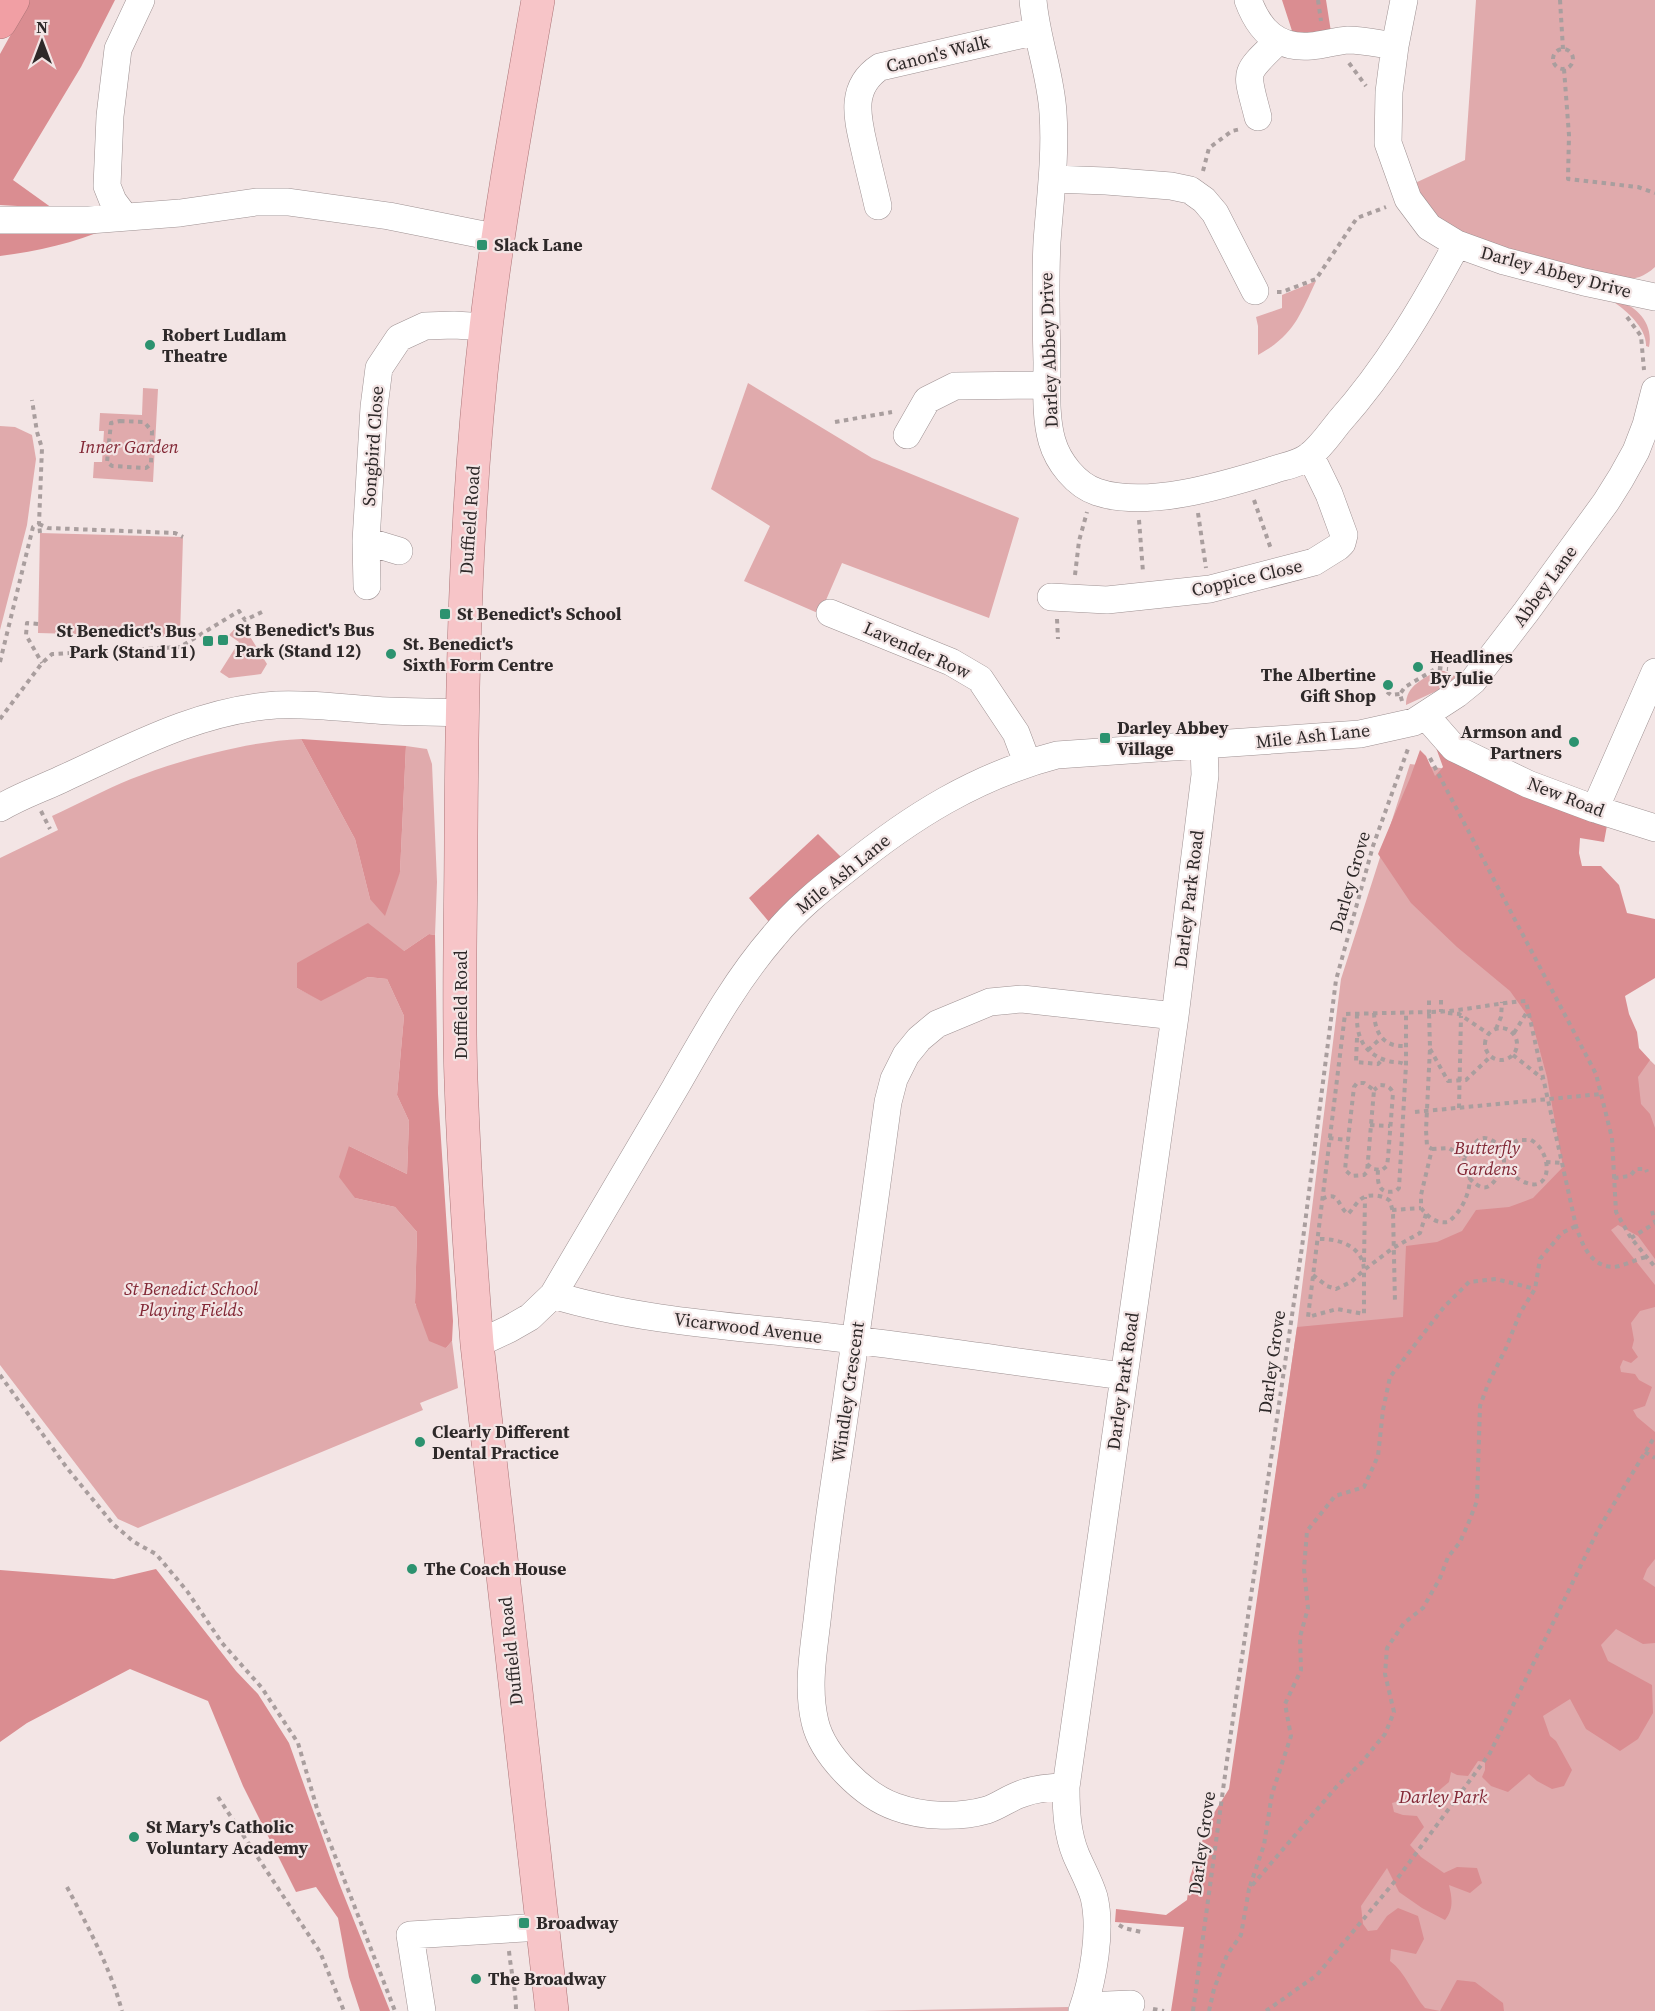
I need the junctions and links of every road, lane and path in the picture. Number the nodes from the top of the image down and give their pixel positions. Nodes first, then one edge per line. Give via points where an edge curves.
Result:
1 (13, 0) edge
2 (141, 0) edge
3 (538, 0) edge
4 (1034, 0) edge
5 (1248, 0) edge
6 (1404, 0) edge
7 (1560, 0) edge
8 (0, 22) edge
9 (1037, 31) junction
10 (1278, 41) junction
11 (1395, 46) junction
12 (1563, 49) junction
13 (1564, 69) junction
14 (1258, 117) dead end
15 (1217, 142) dead end
16 (1209, 148) dead end
17 (1053, 179) junction
18 (1655, 193) edge
19 (1408, 199) junction
20 (878, 206) dead end
21 (124, 217) junction
22 (0, 220) edge
23 (499, 238) junction
24 (1457, 244) junction
25 (1255, 291) dead end
26 (1282, 292) dead end
27 (1655, 297) edge
28 (1623, 313) dead end
29 (486, 327) junction
30 (1650, 381) edge
31 (1047, 385) junction
32 (32, 400) dead end
33 (923, 408) junction
34 (835, 422) dead end
35 (111, 423) joint
36 (1650, 427) edge
37 (907, 435) dead end
38 (1310, 455) junction
39 (1256, 507) dead end
40 (1085, 520) dead end
41 (1140, 521) dead end
42 (39, 524) junction
43 (40, 533) dead end
44 (1201, 536) dead end
45 (183, 537) dead end
46 (366, 541) junction
47 (1269, 546) dead end
48 (399, 552) dead end
49 (1205, 555) dead end
50 (1077, 565) dead end
51 (1143, 571) dead end
52 (367, 586) dead end
53 (1051, 597) dead end
54 (262, 612) dead end
55 (830, 613) dead end
56 (38, 624) dead end
57 (0, 662) edge
58 (42, 663) junction
59 (1655, 672) edge
60 (1387, 692) dead end
61 (1400, 694) dead end
62 (462, 713) junction
63 (0, 718) edge
64 (1418, 721) junction
65 (1204, 745) junction
66 (1028, 762) junction
67 (40, 800) junction
68 (0, 808) edge
69 (1595, 809) junction
70 (1655, 828) edge
71 (50, 830) dead end
72 (1429, 1000) dead end
73 (1442, 1000) dead end
74 (1502, 1002) junction
75 (1527, 1011) junction
76 (1406, 1012) junction
77 (1429, 1012) junction
78 (1443, 1012) junction
79 (1374, 1013) junction
80 (1357, 1014) junction
81 (1175, 1016) junction
82 (1461, 1016) junction
83 (1496, 1029) junction
84 (1514, 1033) junction
85 (1358, 1034) junction
86 (1489, 1034) junction
87 (1381, 1038) junction
88 (1406, 1046) junction
89 (1430, 1048) junction
90 (1368, 1050) junction
91 (1513, 1055) junction
92 (1491, 1056) junction
93 (1383, 1059) junction
94 (1406, 1065) junction
95 (1543, 1079) junction
96 (1460, 1081) junction
97 (1374, 1090) junction
98 (1601, 1094) junction
99 (1548, 1098) junction
100 (1459, 1108) junction
101 (1414, 1112) dead end
102 (1427, 1112) junction
103 (1370, 1125) junction
104 (1390, 1126) junction
105 (1329, 1138) junction
106 (1348, 1140) junction
107 (1432, 1149) junction
108 (1504, 1149) junction
109 (1464, 1158) junction
110 (1546, 1162) junction
111 (1562, 1163) junction
112 (1367, 1164) junction
113 (1504, 1167) junction
114 (1378, 1170) junction
115 (1647, 1172) dead end
116 (1614, 1178) junction
117 (1470, 1179) junction
118 (1365, 1197) junction
119 (1321, 1199) junction
120 (1421, 1208) junction
121 (1392, 1210) junction
122 (1652, 1211) dead end
123 (1426, 1214) junction
124 (1655, 1223) edge
125 (1576, 1226) junction
126 (1631, 1238) junction
127 (1317, 1239) junction
128 (1393, 1248) junction
129 (1646, 1257) junction
130 (1364, 1263) junction
131 (1655, 1267) edge
132 (1364, 1270) junction
133 (1313, 1275) junction
134 (1535, 1289) junction
135 (552, 1295) junction
136 (1395, 1304) dead end
137 (856, 1340) junction
138 (477, 1344) junction
139 (0, 1375) edge
140 (1124, 1376) junction
141 (1655, 1436) edge
142 (1645, 1452) junction
143 (1655, 1458) edge
144 (1066, 1787) junction
145 (218, 1797) dead end
146 (67, 1887) dead end
147 (1249, 1889) junction
148 (542, 1927) junction
149 (507, 1930) junction
150 (1131, 2004) dead end
151 (1083, 2008) edge
152 (122, 2011) edge
153 (344, 2011) edge
154 (395, 2011) edge
155 (422, 2011) edge
156 (516, 2011) edge
157 (552, 2011) edge
158 (1192, 2011) edge
159 (1209, 2011) edge
160 (1266, 2011) edge

1 - 8 highway
2 - 21 street via 118,49 110,116 107,186
3 - 23 main road, Duffield Road
4 - 9 street, Darley Abbey Drive
5 - 10 street via 1255,16
6 - 11 street, Darley Abbey Drive
7 - 12 path
9 - 17 street, Darley Abbey Drive via 1053,112
9 - 20 street, Canon's Walk via 880,67 866,79 857,108
10 - 11 street via 1299,46 1347,40
10 - 14 street via 1252,66 1248,76
11 - 19 street, Darley Abbey Drive via 1388,143
12 - 13 path via 1553,58
12 - 13 path via 1571,52 1574,59
13 - 18 path via 1569,179 1638,187
15 - 16 path
17 - 25 street via 1190,190 1215,213
17 - 31 street, Darley Abbey Drive via 1047,243
19 - 24 street, Darley Abbey Drive via 1429,227
19 - 26 path via 1357,218 1316,279
21 - 22 street
21 - 23 street via 288,202 389,216
23 - 29 main road, Duffield Road
24 - 27 street, Darley Abbey Drive via 1504,261
24 - 38 street, Darley Abbey Drive via 1383,368
28 - 30 path via 1641,336
29 - 46 street, Songbird Close via 425,326 399,338 379,368
29 - 62 main road, Duffield Road via 474,451
30 - 36 street, Abbey Lane
31 - 33 street via 955,387 927,400
31 - 38 street, Darley Abbey Drive via 1052,440 1058,457 1095,492 1120,497 1195,491 1292,465
32 - 42 path via 42,448
33 - 34 path
33 - 37 street
35 - 35 path via 107,462 112,466 146,468 151,464 152,431 144,423
36 - 64 street, Abbey Lane via 1606,502 1501,646 1473,681
38 - 53 street, Coppice Close via 1344,535 1338,547 1314,562 1199,591 1107,600
39 - 47 path
40 - 50 path
41 - 51 path
42 - 43 path
42 - 45 path via 48,528 175,533
42 - 57 path via 33,526
44 - 49 path
46 - 48 street
46 - 52 street, Songbird Close
54 - 58 path via 245,620 239,611 180,647 52,654
55 - 66 street, Lavender Row via 951,662 980,679 1016,733
56 - 58 path via 27,623 26,635
58 - 63 path
59 - 69 street
60 - 61 path
62 - 67 street via 274,705 237,711 135,744
62 - 138 main road, Duffield Road via 461,1079
64 - 65 street, Mile Ash Lane via 1360,734
64 - 69 street, New Road via 1454,748 1528,784
64 - 98 path via 1437,774 1596,1074
64 - 158 path, Darley Grove via 1373,846 1336,980 1302,1247
65 - 66 street, Mile Ash Lane via 1057,755
65 - 81 street, Darley Park Road via 1205,775
66 - 135 street, Mile Ash Lane via 940,802 878,844 799,908 773,936 713,1023
67 - 68 street
67 - 71 path
69 - 70 street, New Road
72 - 77 path
73 - 78 path
74 - 75 path via 1526,1000
74 - 78 path
74 - 83 path
75 - 84 path
75 - 95 path
76 - 77 path
76 - 79 path
76 - 88 path
77 - 78 path
77 - 89 path
78 - 82 path
79 - 80 path
79 - 87 path
80 - 85 path
80 - 105 path via 1345,1014
81 - 137 street, Windley Crescent via 1022,999 990,1002 964,1012 938,1024 919,1039 898,1071 888,1102
81 - 140 street, Darley Park Road
82 - 86 path
82 - 96 path
83 - 84 path via 1506,1028
83 - 86 path
84 - 91 path via 1517,1044
85 - 90 path
85 - 93 path via 1356,1062 1378,1064
86 - 92 path via 1485,1044
87 - 88 path via 1392,1045
87 - 90 path
88 - 94 path
89 - 96 path via 1448,1081
89 - 102 path
90 - 93 path
91 - 92 path via 1502,1060
91 - 95 path
92 - 96 path
93 - 94 path
94 - 114 path via 1399,1188 1392,1192 1379,1188
95 - 99 path
96 - 100 path
97 - 103 path
97 - 104 path via 1380,1085 1392,1089
97 - 106 path via 1364,1083 1355,1084
98 - 99 path
98 - 116 path via 1612,1138
99 - 100 path
99 - 111 path
100 - 102 path
101 - 102 path
102 - 107 path via 1426,1139
103 - 104 path
103 - 112 path
104 - 114 path via 1387,1166
105 - 106 path
105 - 119 path
106 - 112 path via 1348,1173 1364,1175
107 - 109 path via 1449,1148
107 - 120 path
108 - 109 path via 1491,1138 1482,1138
108 - 110 path via 1518,1140 1532,1140 1544,1152
108 - 113 path
109 - 117 path
110 - 111 path
110 - 113 path via 1543,1180 1532,1185 1522,1183
111 - 125 path
112 - 114 path
113 - 117 path via 1490,1187 1477,1187
115 - 116 path via 1636,1169 1630,1176
116 - 126 path via 1616,1212
117 - 123 path via 1467,1196 1452,1218 1439,1222
118 - 119 path via 1348,1214 1336,1198
118 - 121 path via 1385,1198
118 - 130 path
119 - 127 path
120 - 121 path
120 - 123 path
121 - 128 path
122 - 124 path
123 - 128 path via 1419,1233
124 - 126 path
125 - 129 path via 1585,1251 1603,1264 1614,1267
125 - 134 path via 1562,1233 1540,1259
126 - 129 path
127 - 130 path via 1341,1241
127 - 133 path
128 - 132 path
128 - 136 path
129 - 131 path
130 - 132 path
132 - 133 path via 1351,1282 1336,1288
132 - 133 path via 1364,1314 1338,1309 1308,1317
134 - 147 path via 1520,1313 1480,1406 1478,1501 1423,1608 1404,1623 1387,1648 1385,1674 1394,1712 1385,1734
134 - 147 path via 1496,1279 1469,1282 1444,1307 1390,1377 1378,1456 1364,1487 1335,1496 1307,1531 1304,1569 1308,1608 1300,1637 1301,1670 1285,1704 1291,1736
135 - 137 street, Vicarwood Avenue via 627,1312
135 - 138 street, Mile Ash Lane via 530,1317
137 - 140 street, Vicarwood Avenue
137 - 144 street, Windley Crescent via 824,1551 812,1670 815,1725 828,1751 848,1774 867,1792 896,1807 968,1815 991,1809 1020,1794
138 - 148 main road, Duffield Road
139 - 154 path via 113,1524 156,1554 222,1643 262,1688 298,1743 318,1812
140 - 144 street, Darley Park Road
141 - 142 path
142 - 143 path
142 - 160 path via 1598,1530 1490,1753 1400,1875 1317,1975
144 - 151 street, Darley Park Road via 1070,1837 1094,1895 1096,1918 1094,1962
145 - 153 path via 320,1952
146 - 152 path via 98,1947
147 - 159 path via 1241,1935 1227,1955
148 - 149 street
148 - 157 main road, Duffield Road
149 - 155 street via 410,1935
149 - 156 path
150 - 151 street

